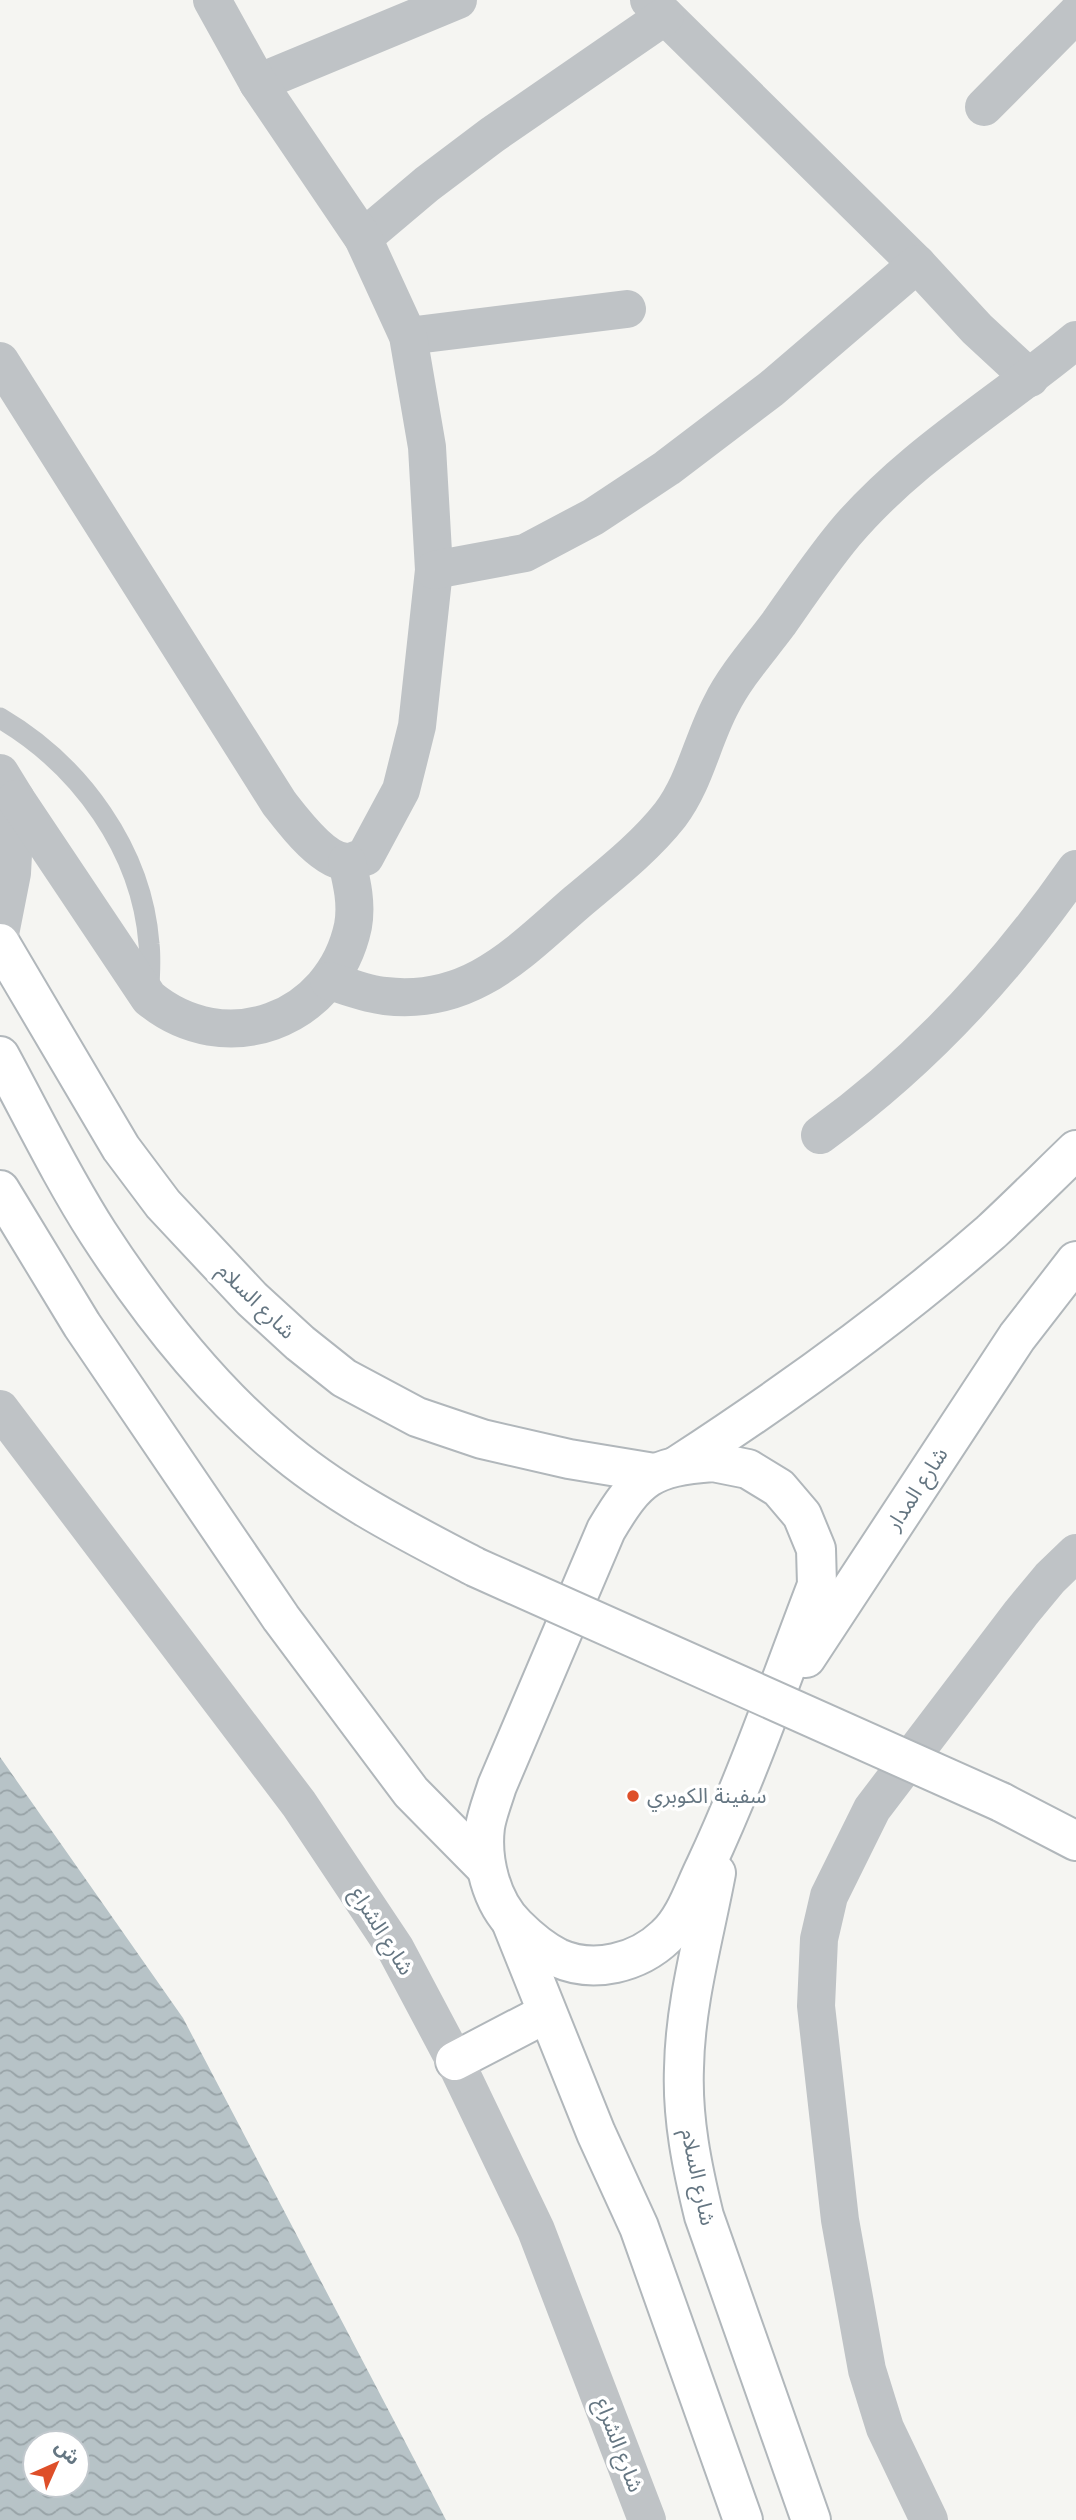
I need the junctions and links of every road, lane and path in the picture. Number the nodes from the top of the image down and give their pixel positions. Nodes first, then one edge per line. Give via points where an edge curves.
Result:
1 (212, 0) edge
2 (457, 0) edge
3 (657, 8) edge
4 (1076, 14) edge
5 (258, 83) junction
6 (984, 107) dead end
7 (363, 238) junction
8 (917, 264) junction
9 (627, 309) dead end
10 (408, 336) junction
11 (1076, 340) edge
12 (0, 361) edge
13 (1030, 378) junction
14 (435, 570) junction
15 (0, 718) edge
16 (8, 786) edge
17 (347, 862) junction
18 (1076, 869) edge
19 (0, 934) edge
20 (0, 943) edge
21 (329, 981) junction
22 (149, 998) junction
23 (0, 1056) edge
24 (820, 1135) dead end
25 (1076, 1150) edge
26 (0, 1190) edge
27 (0, 1241) edge
28 (1076, 1261) edge
29 (1076, 1294) edge
30 (82, 1325) junction
31 (1017, 1337) junction
32 (0, 1409) edge
33 (665, 1469) junction
34 (1076, 1553) edge
35 (765, 1721) junction
36 (727, 1820) junction
37 (1076, 1841) edge
38 (485, 1867) junction
39 (512, 1922) junction
40 (547, 2013) junction
41 (456, 2061) junction
42 (647, 2520) edge
43 (743, 2520) edge
44 (811, 2520) edge
45 (929, 2520) edge

1 - 5 street
2 - 5 street
3 - 7 street
3 - 8 street
4 - 6 street
5 - 7 street
7 - 10 street
8 - 13 street
8 - 14 street via 771,389 593,517 525,553
9 - 10 street
10 - 14 street via 427,447
11 - 13 street
12 - 17 street via 279,803 307,838
13 - 21 street via 877,498 811,577 737,679 710,727 689,785 670,815 633,854 514,958 465,986 438,994 383,996
14 - 17 street via 418,726 401,790 365,857
15 - 22 lane via 48,750 86,791 117,837 138,889 149,943
16 - 19 street via 12,873
16 - 22 street
17 - 21 street via 354,893 353,923 345,954
18 - 24 street via 990,980 924,1050
20 - 33 main road, شارع السلام via 121,1149 163,1204 252,1299 344,1378 417,1417 482,1439 569,1459
21 - 22 street via 289,1014 238,1029 186,1021
23 - 37 main road, bridge via 97,1231 139,1293 236,1408 278,1446 371,1511 475,1567 1000,1802
25 - 33 main road via 992,1231 871,1331 744,1422
26 - 30 main road
27 - 30 main road
28 - 31 main road, شارع المدار
29 - 31 main road
30 - 38 main road via 349,1710 411,1792
31 - 35 main road, شارع المدار
32 - 41 street, شارع الشراع via 299,1804 395,1948
33 - 35 main road, شارع السلام via 713,1461 748,1469 779,1488 802,1515 816,1549 817,1585
33 - 38 main road via 636,1486 606,1530 497,1786 485,1826
34 - 45 street via 1021,1614 872,1809 829,1896 819,1939 816,2006 840,2220 867,2370 885,2428
35 - 36 main road
36 - 39 main road via 684,1910 668,1935 644,1953 617,1964 587,1966 558,1958
36 - 44 main road, شارع السلام via 688,2018 685,2117 704,2216
38 - 39 main road
39 - 40 main road
40 - 41 main road
40 - 43 main road via 639,2227
41 - 42 street, شارع الشراع via 536,2230

